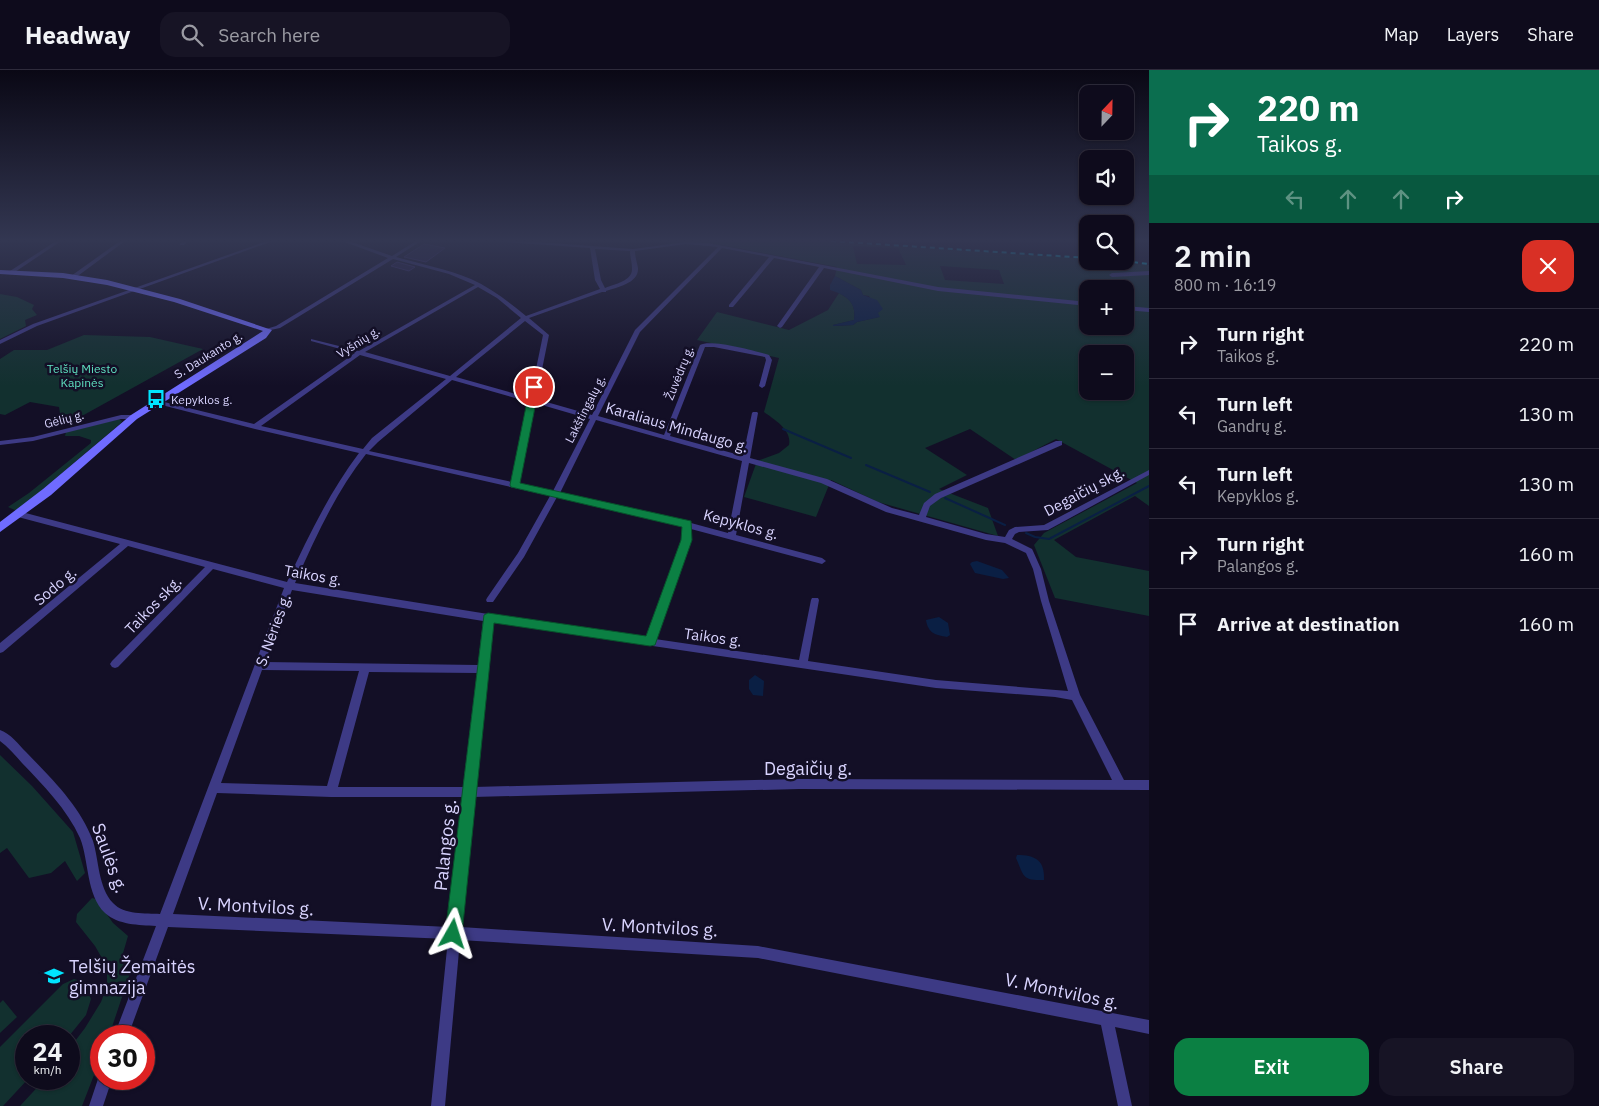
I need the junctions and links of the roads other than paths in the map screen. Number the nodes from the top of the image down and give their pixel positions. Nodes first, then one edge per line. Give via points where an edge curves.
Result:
1 (134, 289) edge
2 (136, 289) edge
3 (339, 289) edge
4 (471, 289) edge
5 (486, 289) edge
6 (608, 289) edge
7 (679, 289) edge
8 (745, 289) edge
9 (806, 289) edge
10 (945, 289) edge
11 (604, 291) joint
12 (1079, 303) edge
13 (731, 306) dead end
14 (1134, 309) edge
15 (1149, 310) edge
16 (525, 318) junction
17 (780, 326) dead end
18 (268, 330) junction
19 (313, 340) dead end
20 (0, 342) edge
21 (702, 345) joint
22 (359, 353) junction
23 (450, 378) junction
24 (762, 386) dead end
25 (532, 401) junction
26 (156, 402) junction
27 (754, 413) dead end
28 (134, 417) junction
29 (593, 418) junction
30 (255, 427) junction
31 (666, 438) junction
32 (0, 443) edge
33 (1059, 443) dead end
34 (365, 451) junction
35 (744, 460) junction
36 (1149, 472) edge
37 (515, 485) junction
38 (555, 494) junction
39 (18, 514) junction
40 (920, 518) junction
41 (687, 524) junction
42 (0, 528) edge
43 (732, 535) junction
44 (1007, 540) junction
45 (127, 543) junction
46 (822, 560) dead end
47 (212, 565) junction
48 (289, 586) junction
49 (490, 600) dead end
50 (815, 600) dead end
51 (488, 618) junction
52 (650, 641) junction
53 (0, 649) edge
54 (115, 664) dead end
55 (803, 664) junction
56 (260, 666) junction
57 (364, 668) junction
58 (482, 669) junction
59 (1076, 696) junction
60 (0, 735) edge
61 (1149, 784) edge
62 (1121, 785) junction
63 (215, 788) junction
64 (331, 792) junction
65 (468, 792) junction
66 (163, 921) junction
67 (453, 934) junction
68 (1107, 1020) junction
69 (125, 1025) edge
70 (1149, 1027) edge
71 (102, 1090) edge
72 (96, 1106) edge
73 (438, 1106) edge
74 (1125, 1106) edge

1 - 20 street via 36,325
2 - 18 main road
3 - 18 street, S. Daukanto g.
4 - 22 street, Vyšnių g.
5 - 16 street
6 - 11 street, S. Nėries g.
7 - 29 street, Lakštingalų g. via 637,331
8 - 13 street
9 - 17 street
10 - 12 street
11 - 16 street, S. Nėries g.
14 - 15 street
16 - 23 street, S. Nėries g.
16 - 25 street via 546,337
18 - 26 main road, S. Daukanto g.
19 - 22 street, Karaliaus Mindaugo g.
21 - 24 street via 767,356 769,360
21 - 31 street, Žuvėdrų g.
22 - 23 street, Karaliaus Mindaugo g.
22 - 30 street, Vyšnių g.
23 - 25 street, Karaliaus Mindaugo g.
23 - 34 street, S. Nėries g.
25 - 29 street, Karaliaus Mindaugo g.
25 - 37 street
26 - 28 main road, S. Daukanto g.
26 - 30 street, Kepyklos g.
27 - 35 street
28 - 32 street, Gėlių g.
28 - 39 main road, S. Daukanto g.
29 - 31 street, Karaliaus Mindaugo g.
29 - 38 street, Lakštingalų g.
30 - 34 street, Kepyklos g.
31 - 35 street, Karaliaus Mindaugo g.
33 - 40 street via 938,496 927,505
34 - 37 street, Kepyklos g.
34 - 48 street, S. Nėries g. via 343,482
35 - 40 street, Karaliaus Mindaugo g. via 824,481 889,510
35 - 43 street
36 - 44 street, Degaičių skg. via 1045,528 1018,528
37 - 38 street, Kepyklos g.
38 - 41 street, Kepyklos g.
38 - 49 street, Lakštingalų g. via 521,555
39 - 42 main road, S. Daukanto g.
39 - 45 street, Taikos g.
40 - 44 street, Karaliaus Mindaugo g.
41 - 43 street, Kepyklos g.
41 - 52 street via 686,540
43 - 46 street, Kepyklos g.
44 - 59 street, Karaliaus Mindaugo g. via 1029,551 1037,569 1044,601
45 - 47 street, Taikos g.
45 - 53 street, Sodo g.
47 - 48 street, Taikos g.
47 - 54 street, Taikos skg.
48 - 51 street, Taikos g.
48 - 56 street, S. Nėries g.
50 - 55 street
51 - 52 street, Taikos g.
51 - 58 street, Palangos g.
52 - 55 street, Taikos g.
55 - 59 street, Taikos g. via 936,684
56 - 57 street
56 - 63 street, S. Nėries g.
57 - 58 street
57 - 64 street
58 - 65 street, Palangos g.
59 - 62 street
60 - 66 street, Saulės g. via 76,819 85,836 101,893 108,906 119,914 136,919
61 - 62 street, Degaičių g.
62 - 65 street, Degaičių g. via 799,784
63 - 64 street
63 - 66 street, S. Nėries g.
64 - 65 street
65 - 67 street, Palangos g.
66 - 67 street, V. Montvilos g.
66 - 69 street, S. Nėries g.
67 - 68 street, V. Montvilos g. via 758,952
67 - 73 street, Palangos g.
68 - 70 street, V. Montvilos g.
68 - 74 street
71 - 72 street

